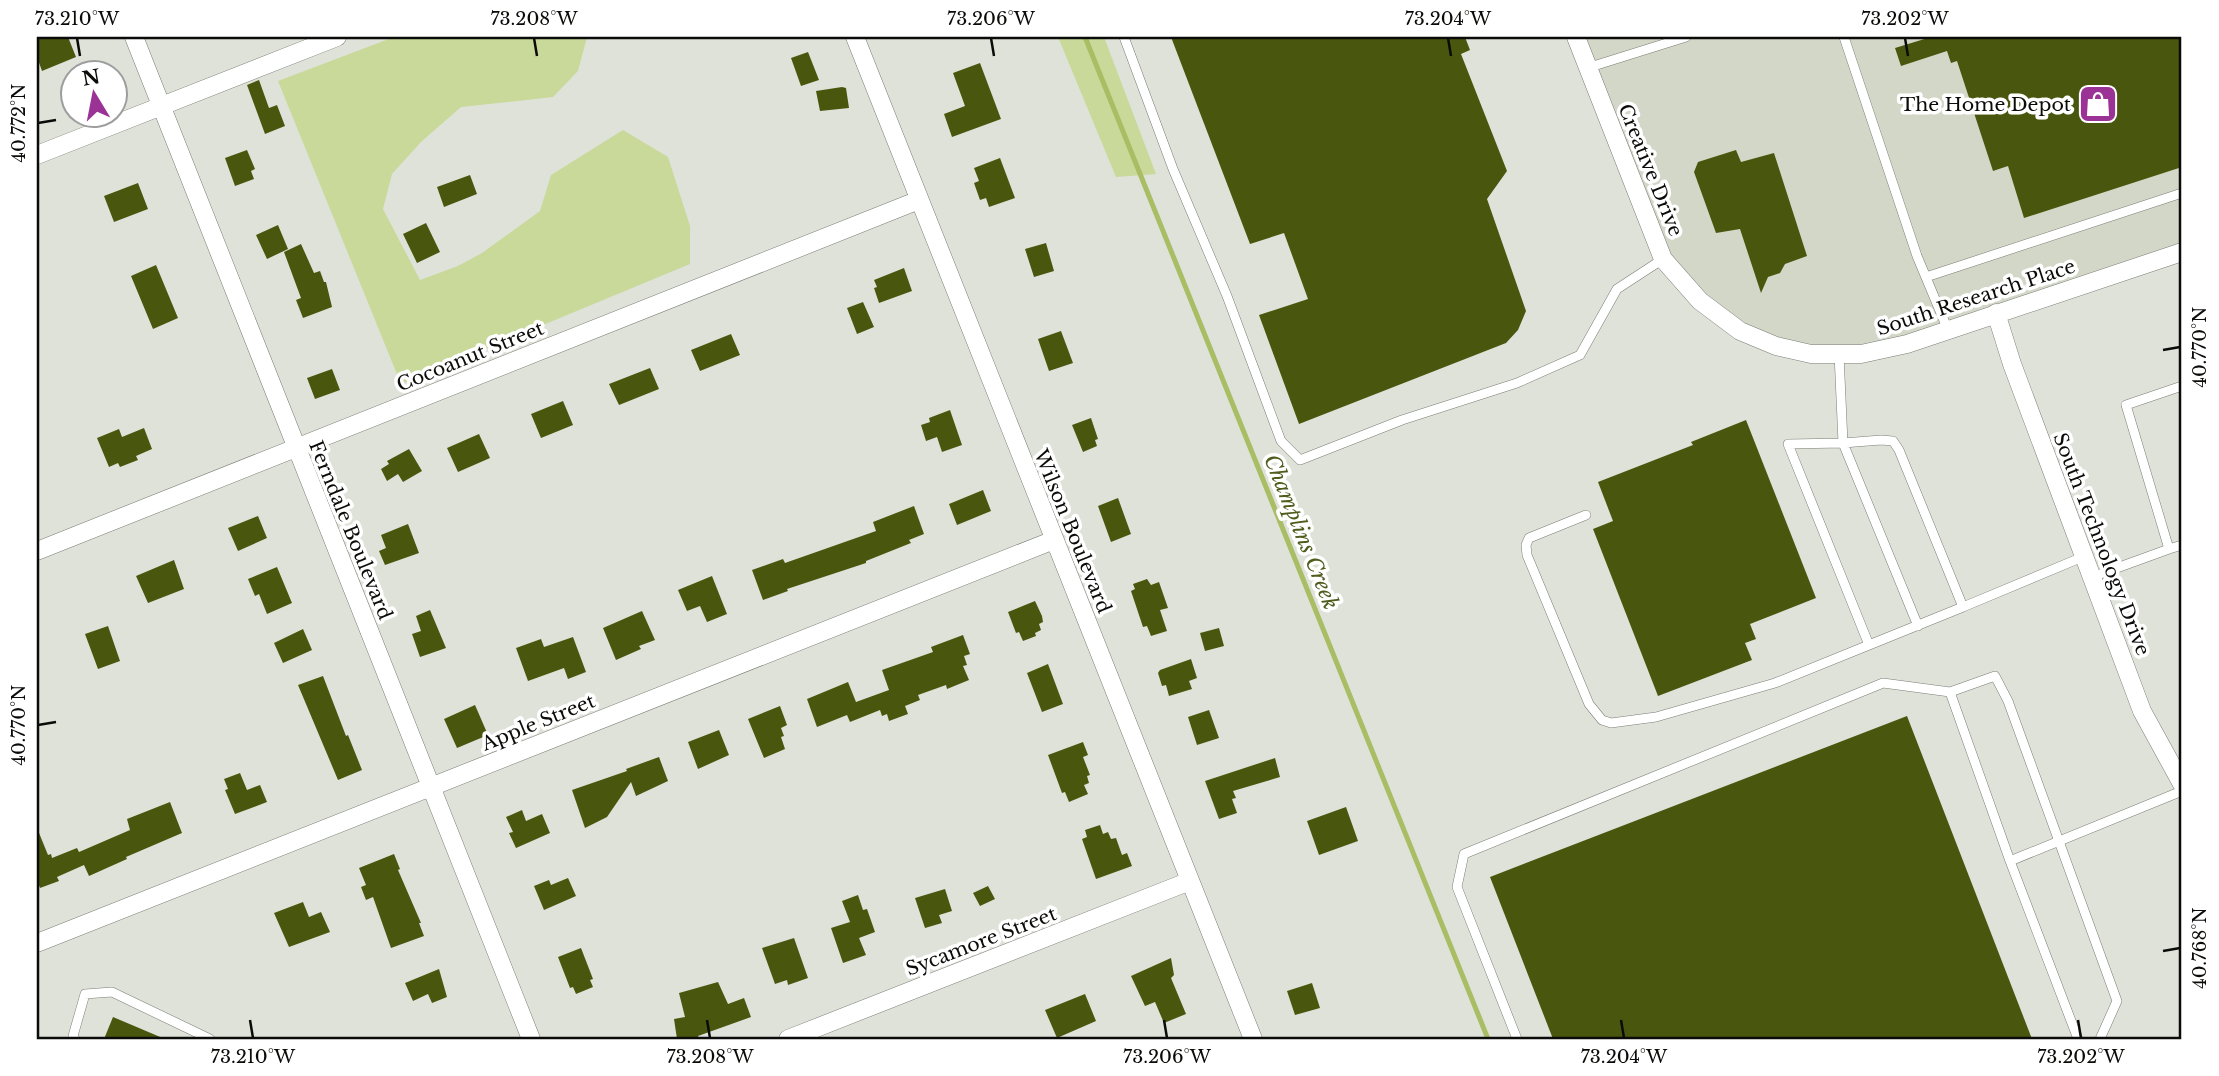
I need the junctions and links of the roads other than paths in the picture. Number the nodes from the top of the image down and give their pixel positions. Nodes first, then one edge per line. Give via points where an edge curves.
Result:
1 (134, 37) edge
2 (337, 37) edge
3 (855, 37) edge
4 (1124, 37) edge
5 (1576, 37) edge
6 (1686, 37) edge
7 (1844, 37) edge
8 (1587, 68) junction
9 (161, 106) junction
10 (37, 155) edge
11 (2182, 192) edge
12 (919, 200) junction
13 (2181, 256) edge
14 (1663, 258) junction
15 (1926, 277) junction
16 (1996, 313) junction
17 (1948, 330) junction
18 (1740, 331) joint
19 (1839, 354) junction
20 (2182, 386) edge
21 (1843, 443) junction
22 (296, 448) junction
23 (1586, 514) dead end
24 (1054, 540) junction
25 (2182, 545) edge
26 (2169, 549) junction
27 (37, 551) edge
28 (2085, 556) junction
29 (2092, 577) junction
30 (1963, 607) junction
31 (1918, 626) junction
32 (1869, 645) junction
33 (1951, 692) junction
34 (2182, 784) edge
35 (431, 787) junction
36 (2182, 791) edge
37 (2060, 841) junction
38 (2010, 861) junction
39 (1190, 881) junction
40 (37, 943) edge
41 (75, 1039) edge
42 (210, 1039) edge
43 (531, 1039) edge
44 (788, 1039) edge
45 (1253, 1039) edge
46 (1517, 1039) edge
47 (2078, 1039) edge
48 (2100, 1039) edge

1 - 9 street, Ferndale Boulevard
2 - 9 street
3 - 12 street, Wilson Boulevard
4 - 14 lane via 1281,441 1300,460 1402,420 1517,383 1580,355 1617,289
5 - 8 street, Creative Drive
6 - 8 lane
7 - 15 lane
8 - 14 street, Creative Drive
9 - 10 street
9 - 22 street, Ferndale Boulevard
11 - 15 lane
12 - 22 street, Cocoanut Street
12 - 24 street, Wilson Boulevard
13 - 16 street, South Research Place
14 - 18 street, Creative Drive via 1700,301
15 - 17 lane
16 - 17 street, South Research Place
16 - 28 street, South Technology Drive
17 - 19 street, South Research Place via 1907,344
18 - 19 street, South Research Place via 1776,346 1811,354
19 - 21 lane
20 - 26 lane via 2126,405
21 - 30 lane via 1893,441
21 - 31 lane
21 - 32 lane via 1788,444
22 - 27 street, Cocoanut Street
22 - 35 street, Ferndale Boulevard
23 - 32 lane via 1528,538 1526,545 1589,704 1602,720 1636,721 1735,696
24 - 35 street, Apple Street
24 - 39 street, Wilson Boulevard
25 - 26 lane
26 - 29 lane
28 - 29 street, South Technology Drive
28 - 30 lane
29 - 34 street, South Technology Drive via 2142,711
30 - 31 lane
31 - 32 lane
33 - 37 lane via 1994,676 2008,701
33 - 38 lane
33 - 46 lane via 1883,683 1464,853 1457,887
35 - 40 street, Apple Street
35 - 43 street, Ferndale Boulevard
36 - 37 lane
37 - 38 lane
37 - 48 lane via 2117,1002
38 - 47 lane
39 - 44 street, Sycamore Street
39 - 45 street, Wilson Boulevard
41 - 42 lane via 85,994 112,992

